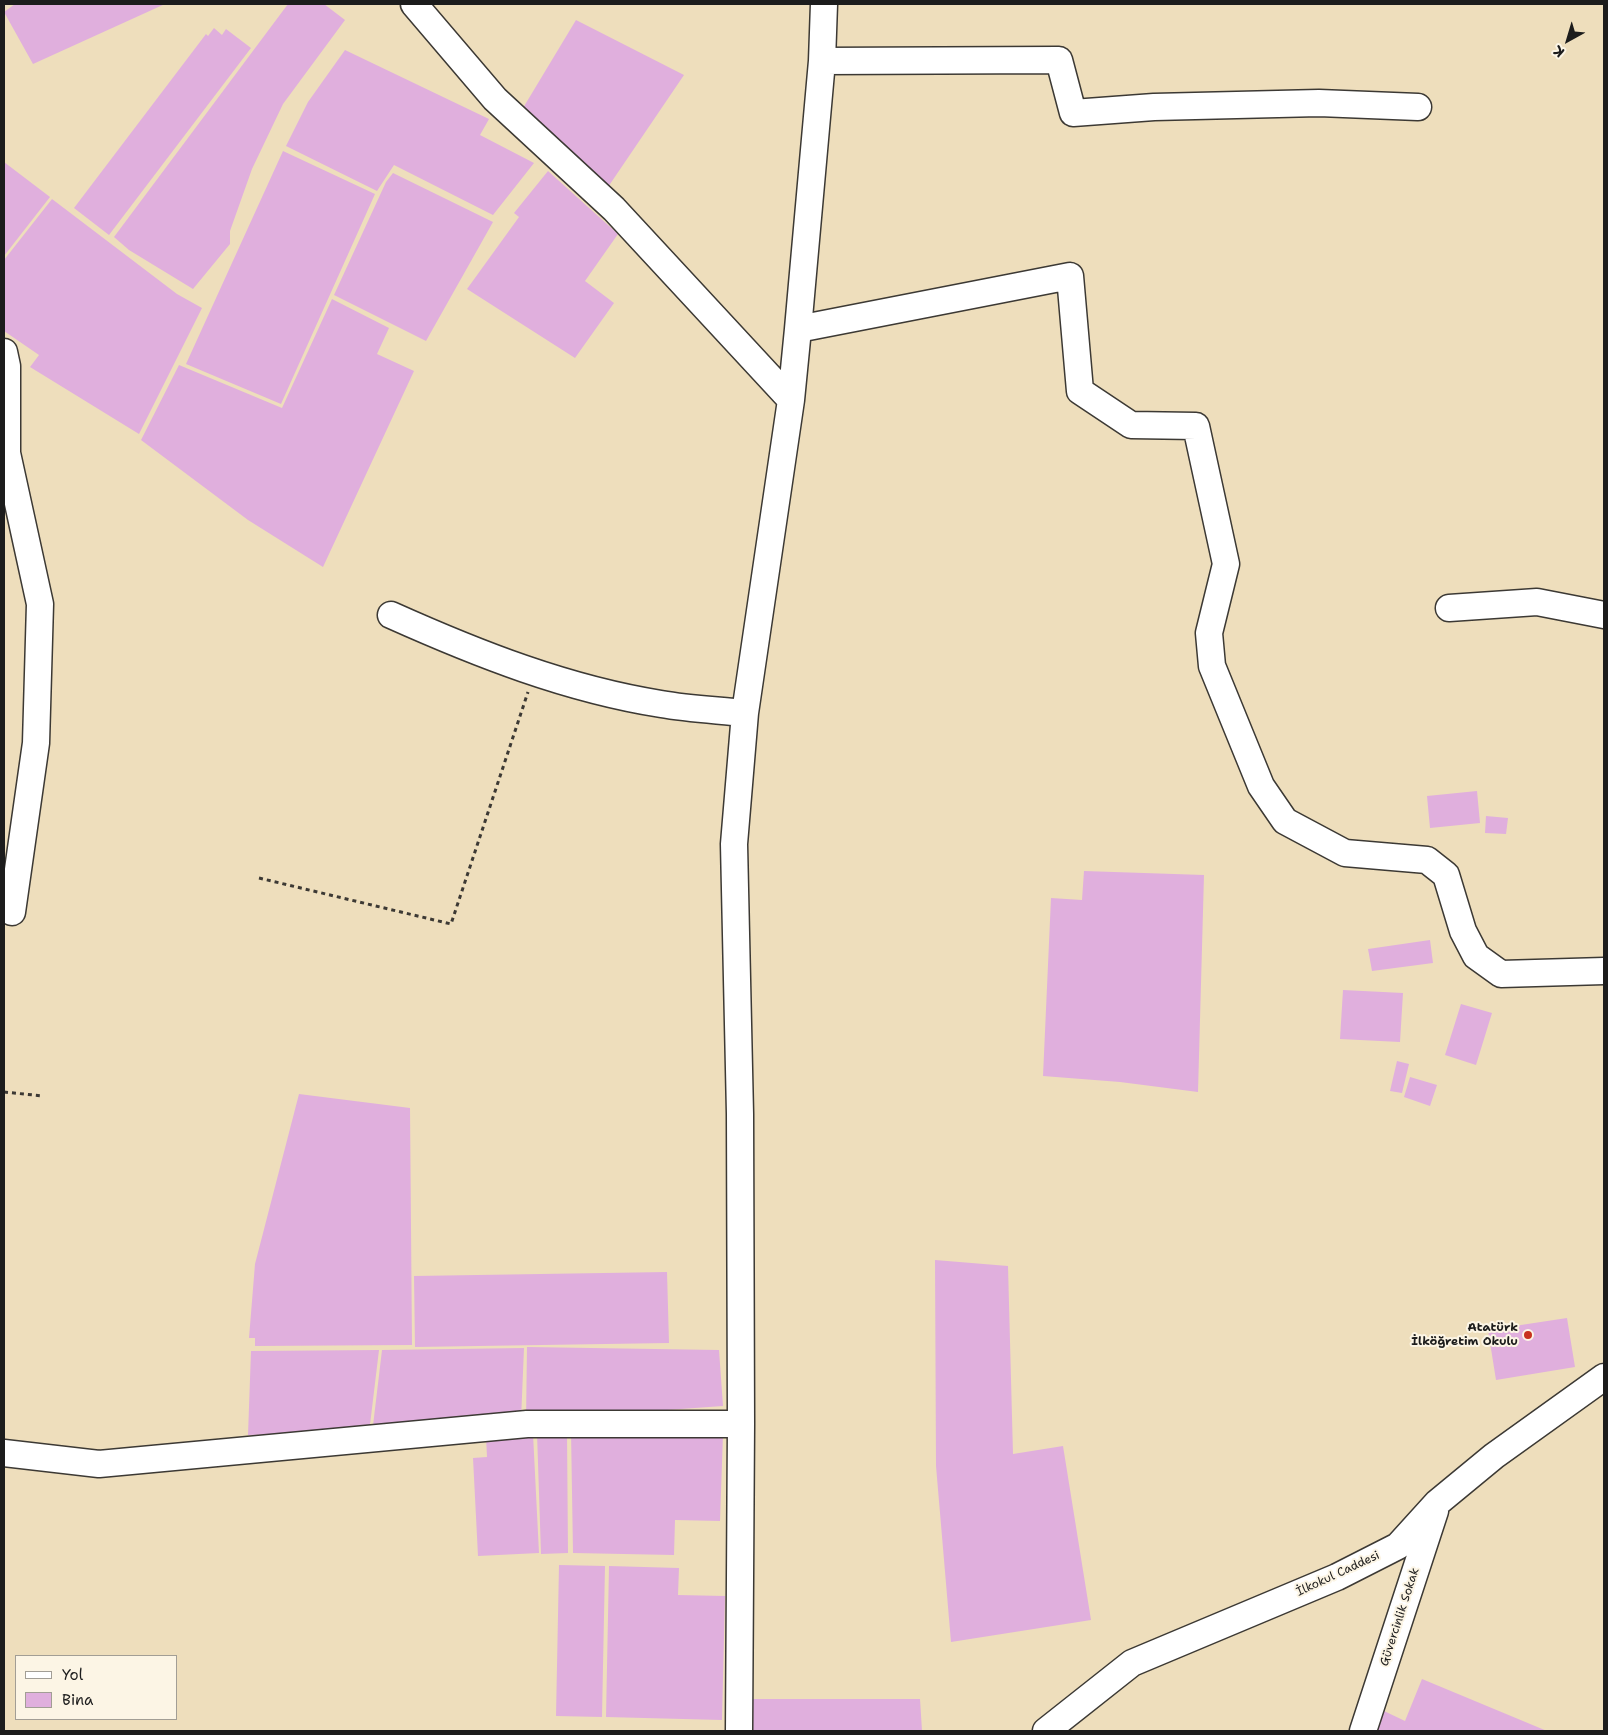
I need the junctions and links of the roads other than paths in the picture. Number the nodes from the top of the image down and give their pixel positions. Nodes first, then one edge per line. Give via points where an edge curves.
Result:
1 (414, 4) edge
2 (824, 4) edge
3 (822, 62) junction
4 (1418, 107) dead end
5 (798, 329) junction
6 (4, 352) edge
7 (791, 400) junction
8 (1449, 608) dead end
9 (391, 615) dead end
10 (1604, 615) edge
11 (745, 713) junction
12 (12, 912) dead end
13 (1604, 971) edge
14 (1604, 1377) edge
15 (741, 1424) junction
16 (4, 1453) edge
17 (1437, 1503) junction
18 (739, 1731) edge
19 (1046, 1731) edge
20 (1363, 1731) edge

1 - 7 street via 495,99 614,209
2 - 3 street
3 - 4 street via 1059,60 1073,113 1319,103
3 - 5 street
5 - 7 street
5 - 13 street via 1070,276 1080,391 1131,425 1196,426 1226,564 1209,633 1212,666 1261,786 1285,820 1345,853 1427,860 1446,875 1463,931 1476,956 1501,974
6 - 12 street via 7,366 7,453 40,604 36,743
7 - 11 street
8 - 10 street via 1537,602
9 - 11 street via 464,648 585,688 662,704
11 - 15 street via 734,844 740,1114
14 - 17 street, İlkokul Caddesi via 1494,1456
15 - 16 street via 527,1424 99,1464
15 - 18 street
17 - 19 street, İlkokul Caddesi via 1398,1546 1337,1577 1132,1663
17 - 20 street, Güvercinlik Sokak

